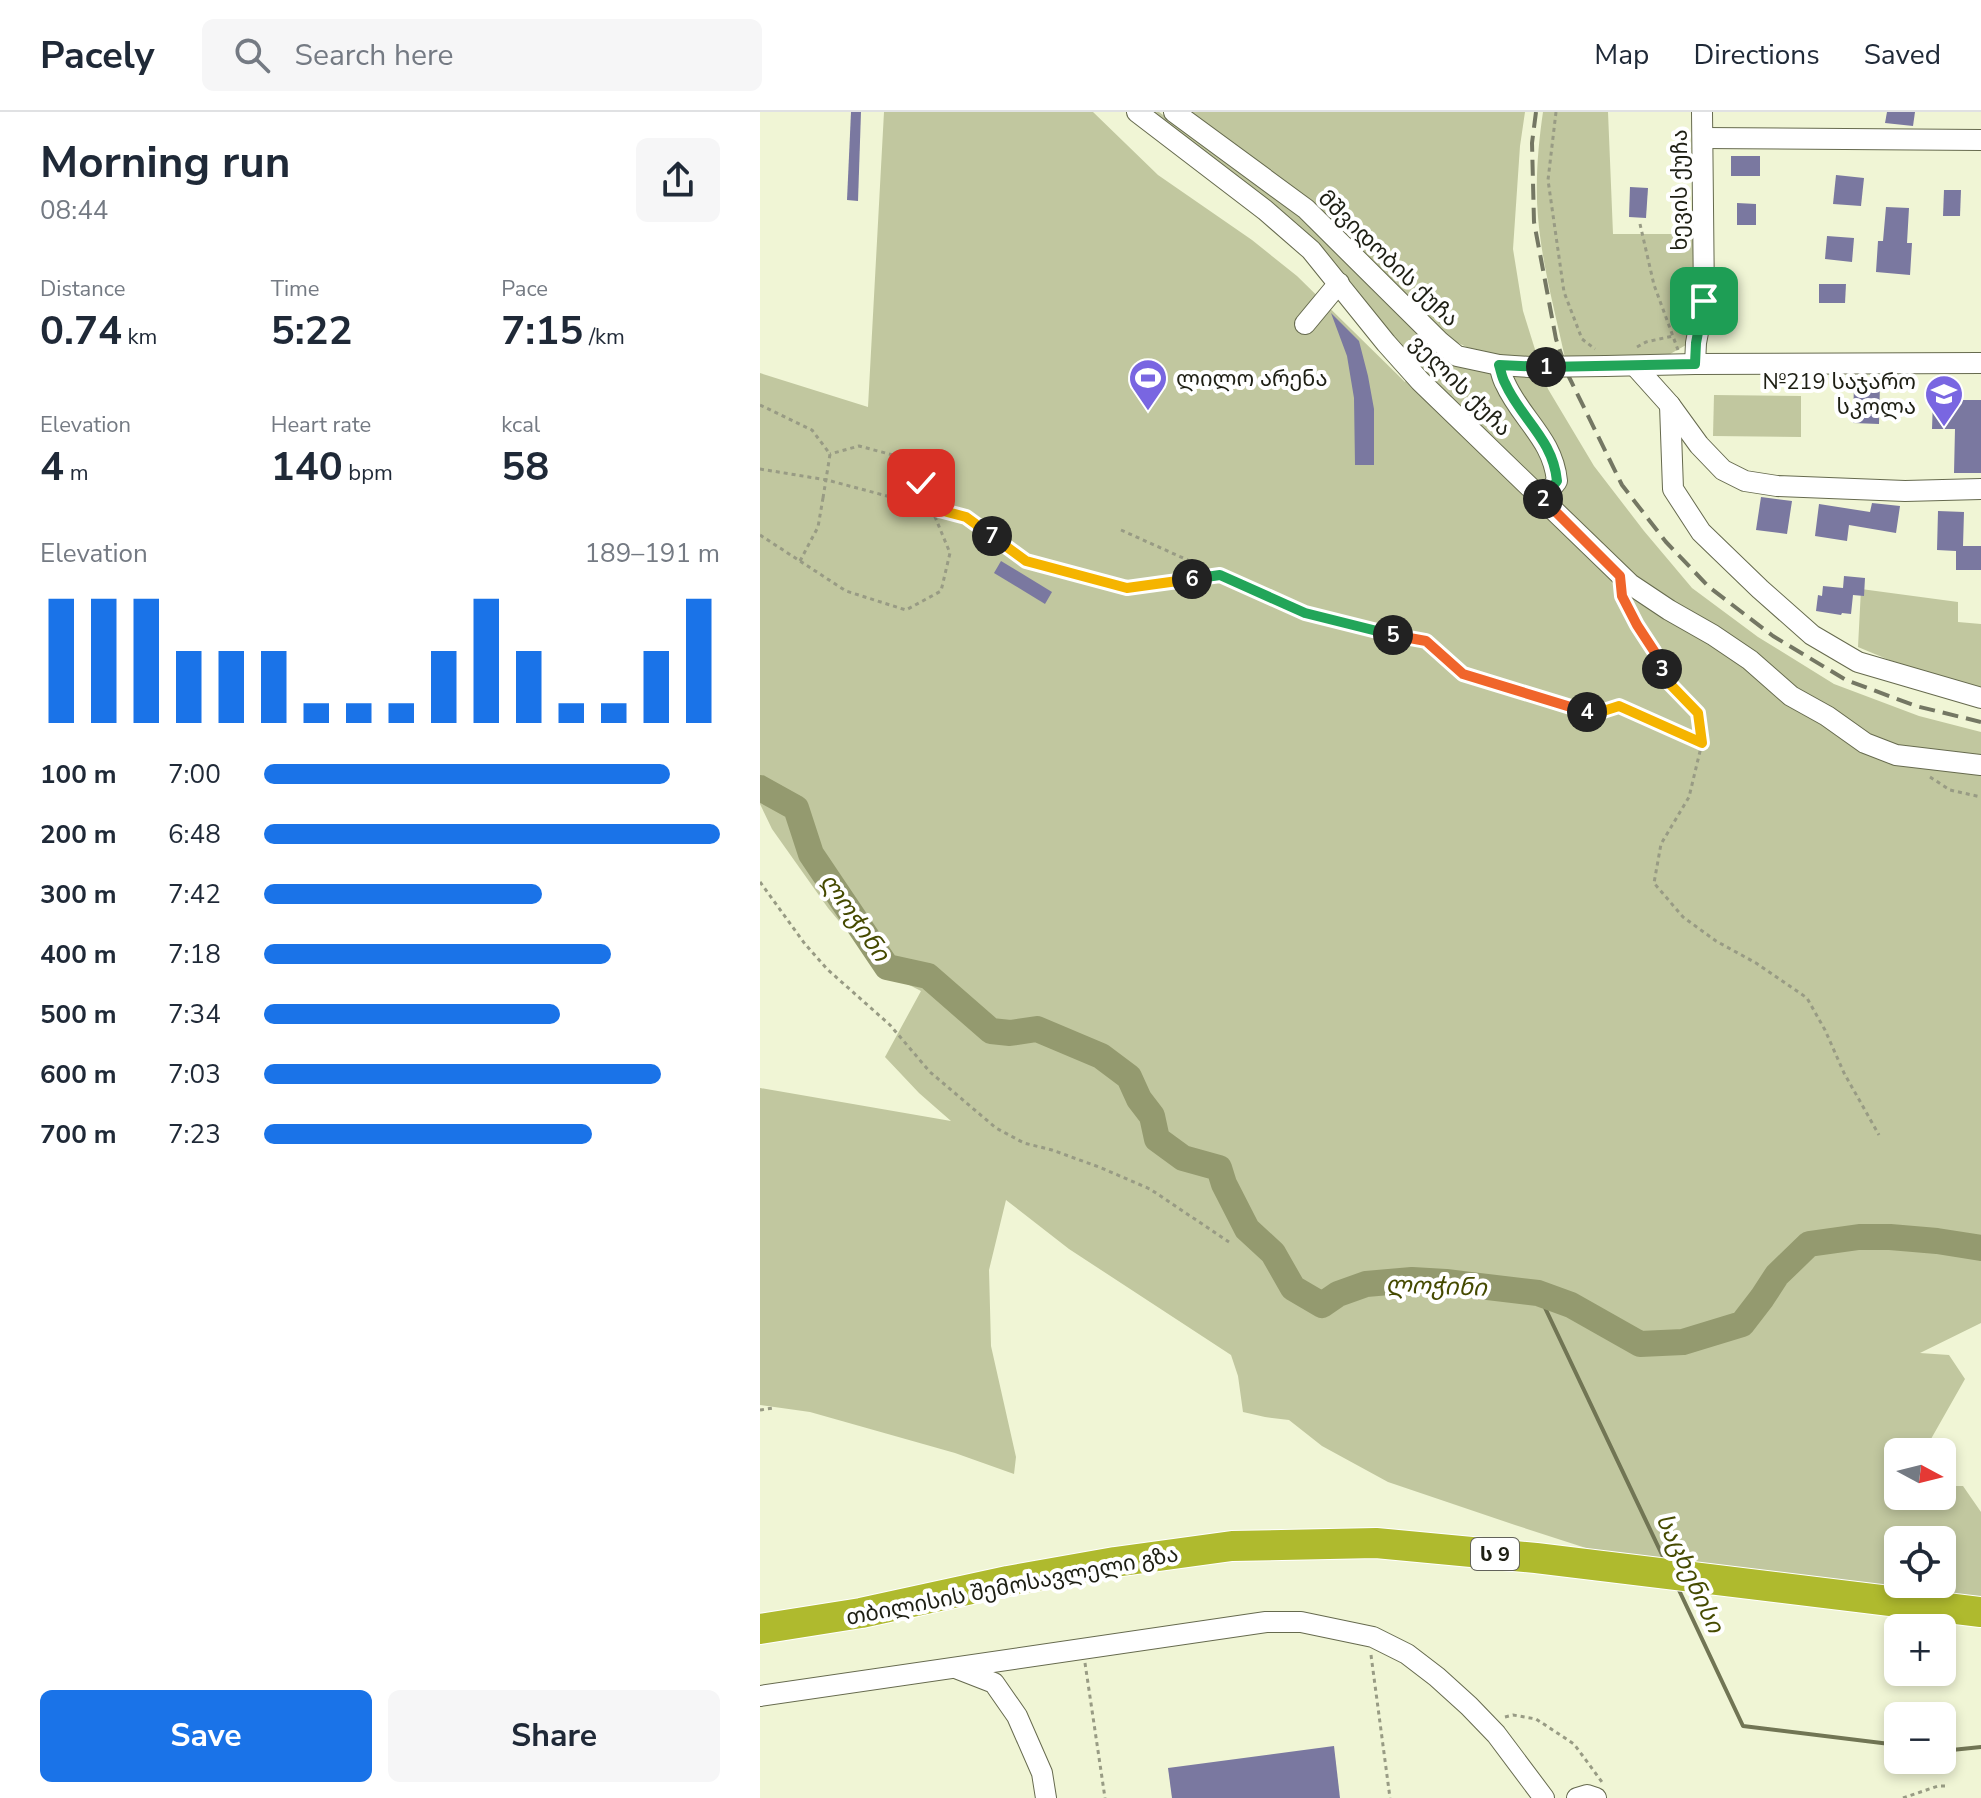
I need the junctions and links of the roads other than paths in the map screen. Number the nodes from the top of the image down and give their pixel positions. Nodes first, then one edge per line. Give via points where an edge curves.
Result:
1 (1137, 112) edge
2 (1174, 112) edge
3 (1702, 112) edge
4 (1704, 138) junction
5 (1981, 140) edge
6 (1339, 283) junction
7 (1305, 324) dead end
8 (1635, 357) junction
9 (1981, 363) edge
10 (1690, 364) junction
11 (1499, 365) junction
12 (1670, 405) junction
13 (1981, 489) edge
14 (1537, 493) junction
15 (1981, 698) edge
16 (1981, 765) edge
17 (1981, 1612) edge
18 (760, 1629) edge
19 (954, 1668) junction
20 (760, 1696) edge
21 (1601, 1793) edge
22 (1046, 1798) edge
23 (1544, 1798) edge
24 (1577, 1798) edge

1 - 6 street, ველის ქუჩა via 1265,210
2 - 11 street, მშვიდობის ქუჩა via 1306,209 1457,356
3 - 4 street, ხევის ქუჩა
4 - 5 street
4 - 10 street, ხევის ქუჩა via 1704,301
6 - 7 street
6 - 14 street, ველის ქუჩა via 1420,381
8 - 10 street, მშვიდობის ქუჩა
8 - 11 street, მშვიდობის ქუჩა, bridge
8 - 12 street
9 - 10 street, მშვიდობის ქუჩა
11 - 14 street via 1555,467 1557,481 1550,490
12 - 13 street via 1723,470 1745,481 1905,491
12 - 15 street via 1673,489 1701,532 1760,589 1812,635 1858,662
14 - 16 street, ველის ქუჩა via 1620,576 1865,743 1896,755
17 - 18 highway, თბილისის შემოსავლელი გზა / ს 9 via 1376,1543 1232,1546 1115,1562
19 - 20 street
19 - 22 street via 994,1683 1017,1716 1042,1773
19 - 23 street via 1266,1622 1301,1622 1368,1636 1407,1654 1437,1677 1496,1734
21 - 24 street

